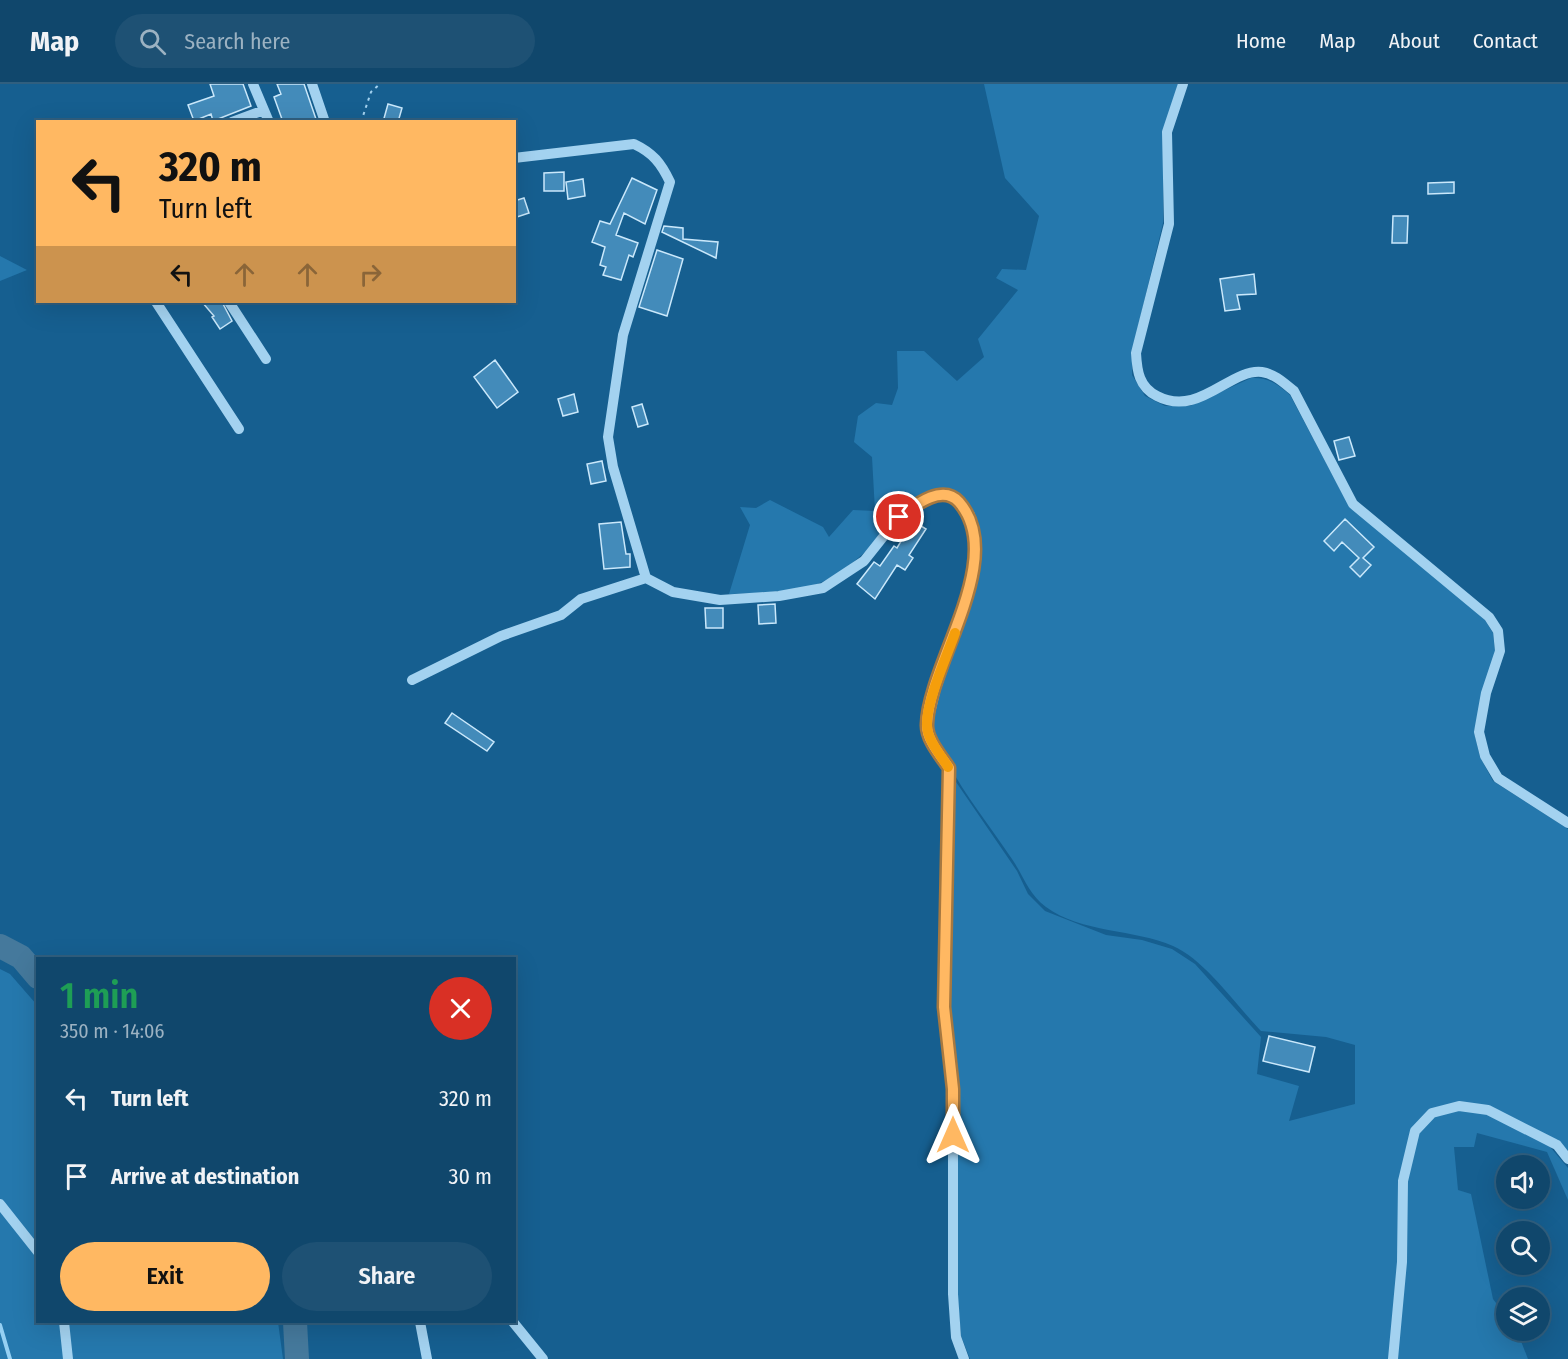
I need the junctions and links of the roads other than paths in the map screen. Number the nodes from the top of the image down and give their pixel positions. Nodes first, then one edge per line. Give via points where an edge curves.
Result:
1 (253, 84) edge
2 (312, 84) edge
3 (1182, 84) edge
4 (264, 110) junction
5 (237, 120) edge
6 (268, 120) edge
7 (324, 120) edge
8 (516, 159) edge
9 (157, 303) edge
10 (230, 303) edge
11 (266, 359) dead end
12 (239, 429) dead end
13 (646, 578) junction
14 (412, 680) dead end
15 (1568, 823) edge
16 (1568, 1159) edge
17 (0, 1204) edge
18 (36, 1249) edge
19 (64, 1323) edge
20 (420, 1323) edge
21 (514, 1323) edge
22 (68, 1359) edge
23 (427, 1359) edge
24 (543, 1359) edge
25 (964, 1359) edge
26 (1393, 1359) edge

1 - 4 street
2 - 7 street
3 - 15 street via 1167,132 1169,224 1137,353 1137,374 1148,392 1167,401 1190,401 1249,373 1262,372 1278,378 1294,391 1353,504 1489,617 1498,632 1500,651 1486,693 1479,732 1485,756 1498,778
4 - 5 street
4 - 6 street
8 - 13 street via 634,144 662,163 670,182 623,335 608,437
9 - 12 street
10 - 11 street
13 - 14 street via 581,599 561,615 501,636
13 - 25 street via 673,592 720,600 823,588 864,561 899,517 923,499 942,495 956,499 970,515 975,541 969,594 927,725 931,740 949,768 944,1007 953,1089 952,1293 956,1337
16 - 26 street via 1557,1145 1488,1110 1459,1106 1432,1113 1415,1131 1403,1181 1402,1262
17 - 18 street
19 - 22 street
20 - 23 street
21 - 24 street

